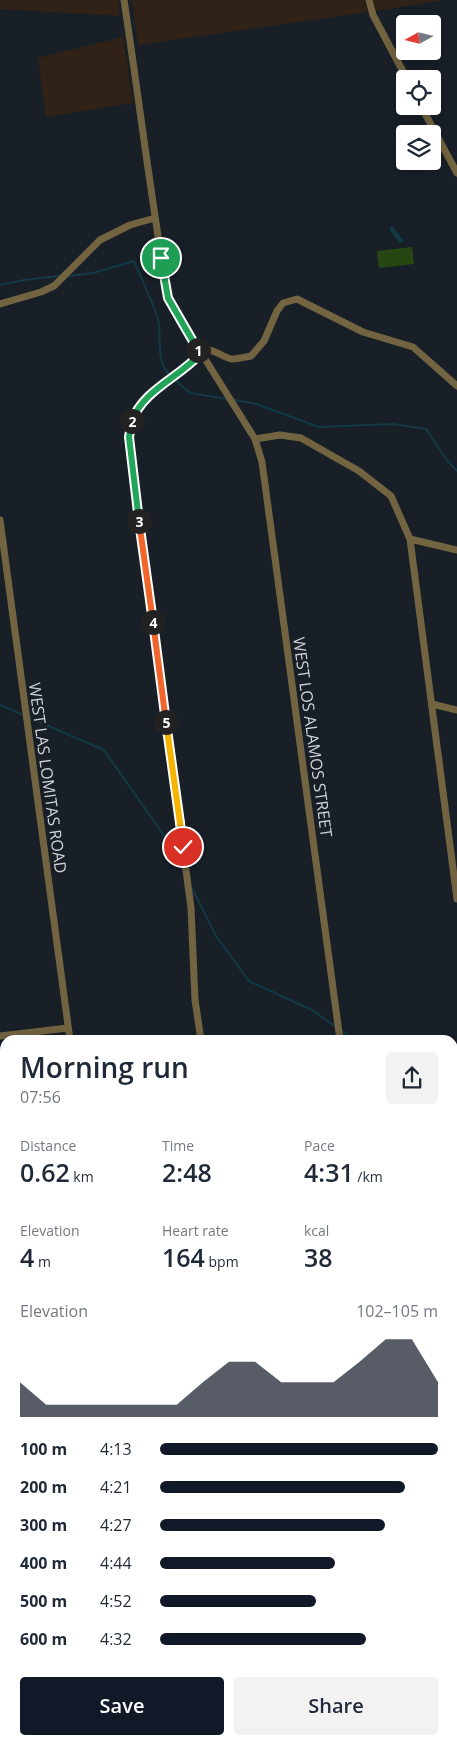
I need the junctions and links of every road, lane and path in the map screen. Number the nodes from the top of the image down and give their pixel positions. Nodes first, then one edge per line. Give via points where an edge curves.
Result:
1 (124, 0) edge
2 (369, 0) edge
3 (402, 70) edge
4 (426, 115) edge
5 (457, 173) edge
6 (155, 218) junction
7 (0, 304) edge
8 (200, 354) junction
9 (457, 386) edge
10 (255, 439) junction
11 (0, 520) edge
12 (1, 534) edge
13 (410, 539) junction
14 (457, 550) edge
15 (432, 704) junction
16 (457, 710) edge
17 (457, 899) edge
18 (68, 1028) junction
19 (8, 1035) edge
20 (69, 1035) edge
21 (200, 1035) edge
22 (339, 1035) edge

1 - 6 street
2 - 3 street via 373,15
4 - 5 street
6 - 7 street via 100,240 47,290
6 - 8 street, WEST LOS ALAMOS STREET via 168,298
8 - 9 street via 210,350 231,359 251,356 264,340 283,302 297,299 363,332 413,347
8 - 10 street, WEST LOS ALAMOS STREET
8 - 21 street via 192,364 140,404 134,414 129,437 191,908 195,1000
10 - 13 street via 280,435 301,438 360,471 391,496
10 - 22 street, WEST LOS ALAMOS STREET via 263,471
11 - 12 street, WEST LAS LOMITAS ROAD
12 - 18 street, WEST LAS LOMITAS ROAD
13 - 14 street
13 - 15 street
15 - 16 street
15 - 17 street
18 - 19 street
18 - 20 street, WEST LAS LOMITAS ROAD

